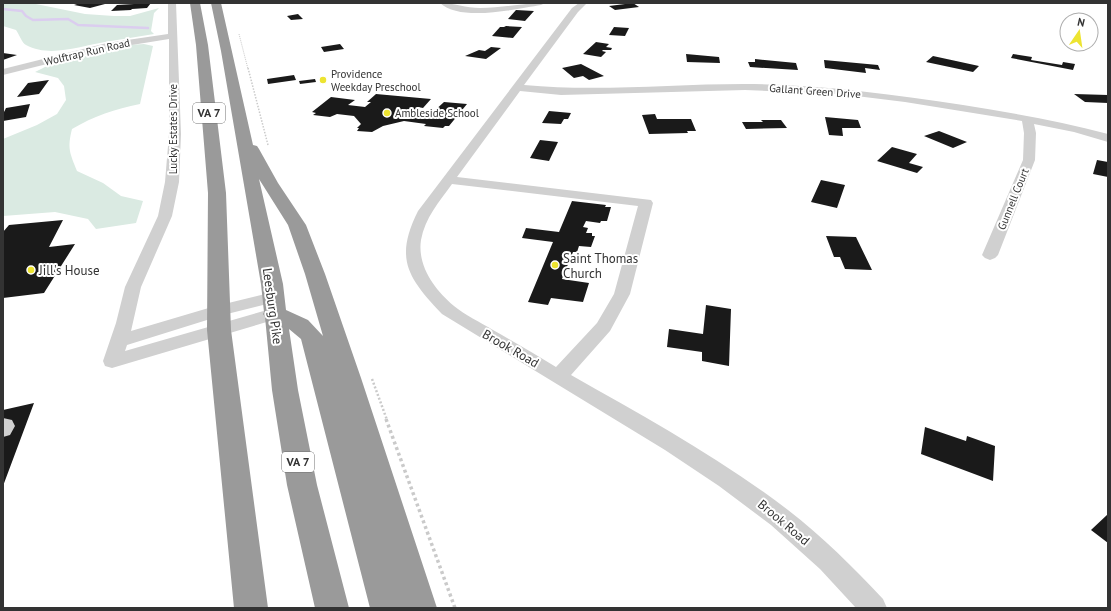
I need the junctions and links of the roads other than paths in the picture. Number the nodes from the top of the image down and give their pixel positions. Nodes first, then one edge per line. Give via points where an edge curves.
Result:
1 (172, 3) edge
2 (194, 3) edge
3 (216, 3) edge
4 (444, 3) edge
5 (541, 3) edge
6 (583, 3) edge
7 (173, 36) junction
8 (3, 72) edge
9 (518, 88) junction
10 (1027, 119) junction
11 (244, 137) junction
12 (1108, 138) edge
13 (447, 180) junction
14 (990, 255) dead end
15 (274, 306) junction
16 (219, 320) junction
17 (119, 341) junction
18 (559, 376) junction
19 (251, 608) edge
20 (332, 608) edge
21 (387, 608) edge
22 (420, 608) edge
23 (874, 608) edge

1 - 7 street, Lucky Estates Drive
2 - 16 highway, VA 7 via 202,44 217,193
3 - 11 highway, Leesburg Pike / VA 7
4 - 5 street via 455,8 478,10
6 - 9 street, Brook Road via 575,10
7 - 8 street, Wolftrap Run Road via 107,46
7 - 17 street, Lucky Estates Drive via 174,134 172,182 166,216 133,287 126,323
9 - 10 street, Gallant Green Drive via 561,92 745,87 810,89 906,99
9 - 13 street, Brook Road
10 - 12 street, Gallant Green Drive
10 - 14 street, Gunnell Court via 1030,160
11 - 15 highway, Leesburg Pike / VA 7
11 - 22 highway via 297,225 305,246
13 - 18 street, Brook Road via 417,225 413,240 417,272 432,294 448,310
13 - 18 street via 646,203 622,294 604,327
15 - 16 street, Lucky Estates Drive
15 - 20 highway, Leesburg Pike / VA 7 via 285,390 302,485
15 - 21 highway via 303,326 312,337
16 - 17 street, Lucky Estates Drive
16 - 17 street, Lucky Estates Drive via 112,361
16 - 19 highway
18 - 23 street, Brook Road via 744,489 831,562

